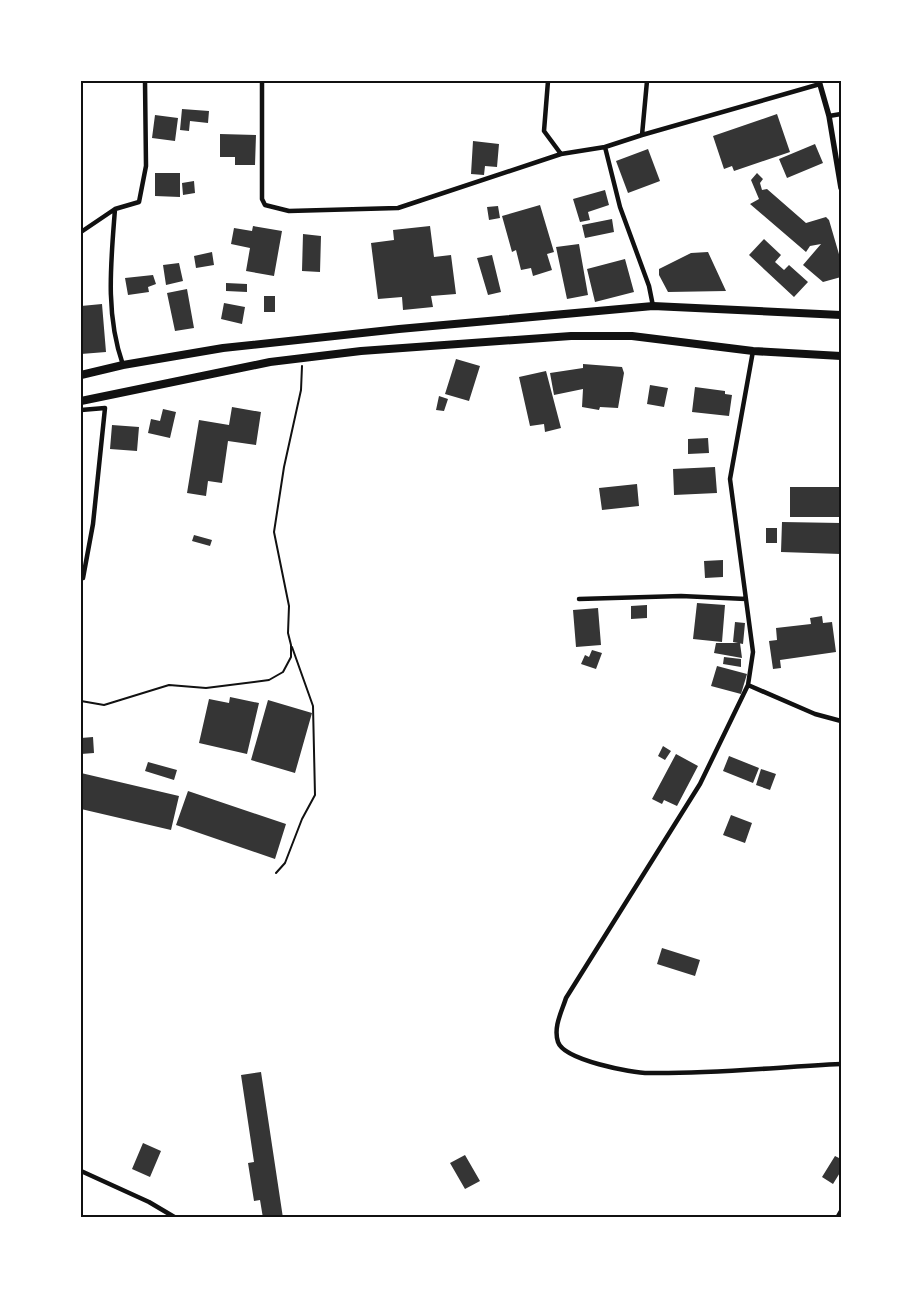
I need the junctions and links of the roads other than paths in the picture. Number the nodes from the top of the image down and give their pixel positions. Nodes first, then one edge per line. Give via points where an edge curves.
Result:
1 (145, 81) edge
2 (262, 81) edge
3 (548, 81) edge
4 (647, 81) edge
5 (819, 83) edge
6 (841, 114) edge
7 (829, 116) junction
8 (642, 135) junction
9 (605, 147) junction
10 (561, 154) junction
11 (841, 188) edge
12 (115, 209) junction
13 (81, 232) edge
14 (654, 306) junction
15 (841, 314) edge
16 (753, 351) junction
17 (841, 356) edge
18 (123, 364) junction
19 (81, 375) edge
20 (81, 401) edge
21 (81, 410) edge
22 (83, 578) dead end
23 (579, 599) dead end
24 (746, 599) junction
25 (748, 685) junction
26 (841, 721) edge
27 (841, 1064) edge
28 (81, 1171) edge
29 (841, 1211) edge
30 (176, 1218) edge
31 (837, 1218) edge

1 - 12 street via 146,166 139,202
2 - 10 street via 262,198 265,205 289,211 398,208
3 - 10 street via 544,131
4 - 8 street
5 - 7 street
5 - 8 street
6 - 7 street
7 - 11 street
8 - 9 street
9 - 10 street
9 - 14 street via 620,207
12 - 13 street
12 - 18 street via 111,309 114,341
14 - 15 highway
14 - 18 highway via 223,348
16 - 17 highway
16 - 20 highway via 632,336 571,336 361,351 270,362
16 - 24 street via 730,479
18 - 19 highway
21 - 22 street via 105,408 93,524
23 - 24 street via 681,596
24 - 25 street via 753,652
25 - 26 street via 815,714
25 - 27 street via 700,784 566,998 556,1028 558,1043 563,1050 585,1060 647,1073
28 - 30 street
29 - 31 street

